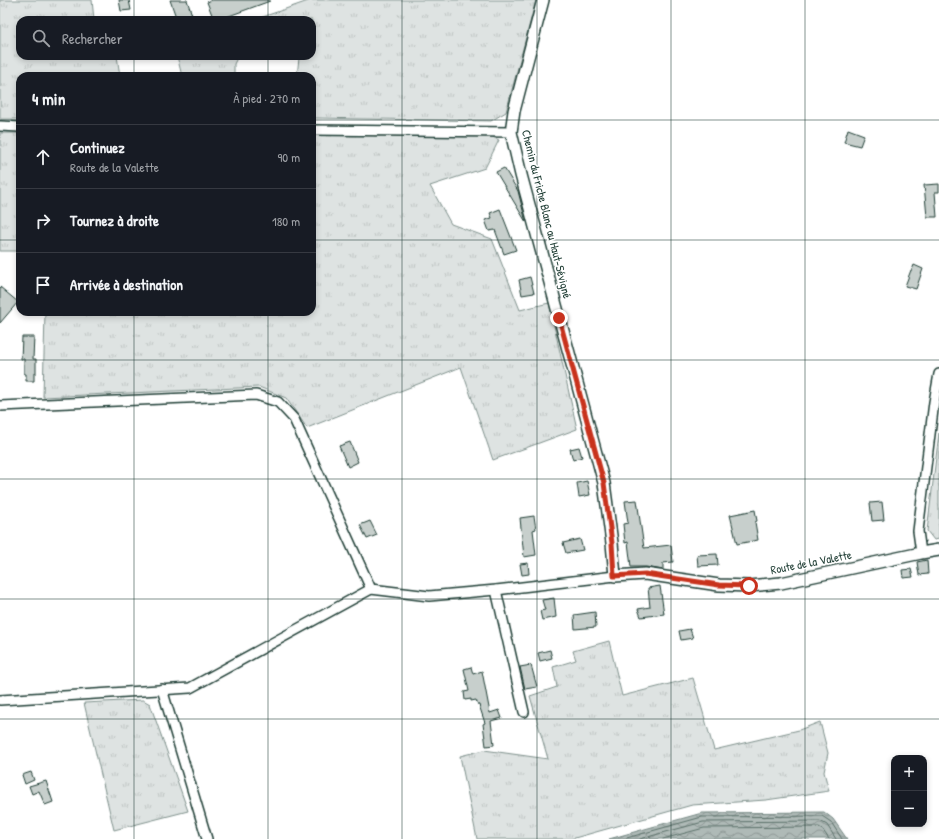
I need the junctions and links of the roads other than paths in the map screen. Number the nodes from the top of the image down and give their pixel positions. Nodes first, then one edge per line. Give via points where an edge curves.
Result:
1 (543, 0) edge
2 (0, 126) edge
3 (16, 127) edge
4 (316, 130) edge
5 (511, 132) junction
6 (939, 374) edge
7 (0, 406) edge
8 (939, 550) edge
9 (921, 553) junction
10 (614, 576) junction
11 (371, 589) junction
12 (496, 590) junction
13 (162, 690) junction
14 (0, 700) edge
15 (524, 712) dead end
16 (207, 839) edge

1 - 5 street, Chemin du Friche Blanc au Haut-Sévigné via 514,111
2 - 3 street
4 - 5 street
5 - 10 street, Chemin du Friche Blanc au Haut-Sévigné via 604,483
6 - 9 street via 918,531
7 - 11 street via 256,395 278,402 294,419
8 - 9 street, Route de la Valette
9 - 10 street, Route de la Valette via 781,583 749,586 719,585 645,574
10 - 12 street
11 - 12 street via 429,596
11 - 13 street via 190,688
12 - 15 street
13 - 14 street
13 - 16 street

